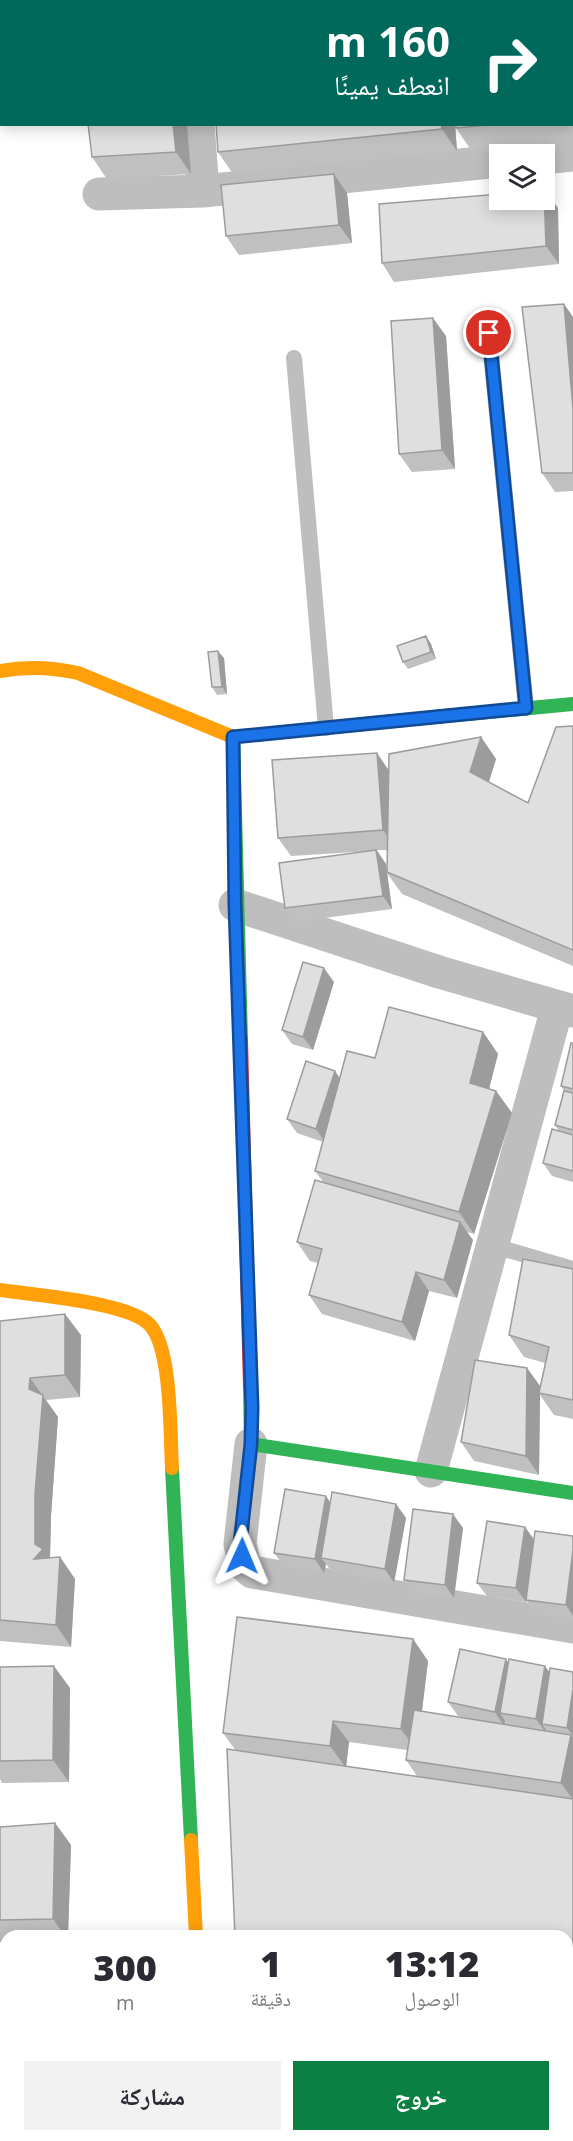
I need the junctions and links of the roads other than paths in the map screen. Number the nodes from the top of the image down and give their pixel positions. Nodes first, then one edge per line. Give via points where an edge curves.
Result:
1 (198, 126) edge
2 (573, 155) edge
3 (555, 157) edge
4 (489, 162) edge
5 (203, 191) junction
6 (99, 194) dead end
7 (489, 333) dead end
8 (294, 358) dead end
9 (0, 671) edge
10 (573, 704) edge
11 (526, 708) junction
12 (326, 728) junction
13 (233, 737) junction
14 (235, 905) junction
15 (565, 1010) edge
16 (491, 1245) junction
17 (573, 1269) edge
18 (0, 1290) edge
19 (251, 1444) junction
20 (431, 1471) junction
21 (573, 1492) edge
22 (573, 1627) edge
23 (196, 1930) edge

1 - 5 street
2 - 3 street
4 - 5 street
5 - 6 street
7 - 11 lane
8 - 12 lane
9 - 13 street via 51,667 78,673
10 - 11 street
11 - 12 street
12 - 13 street
13 - 14 street
14 - 15 street
14 - 19 street
15 - 16 street
16 - 17 lane
16 - 20 street
18 - 23 street via 123,1309 150,1325 166,1361
19 - 20 street
19 - 22 street via 240,1544 245,1566 252,1572
20 - 21 street

